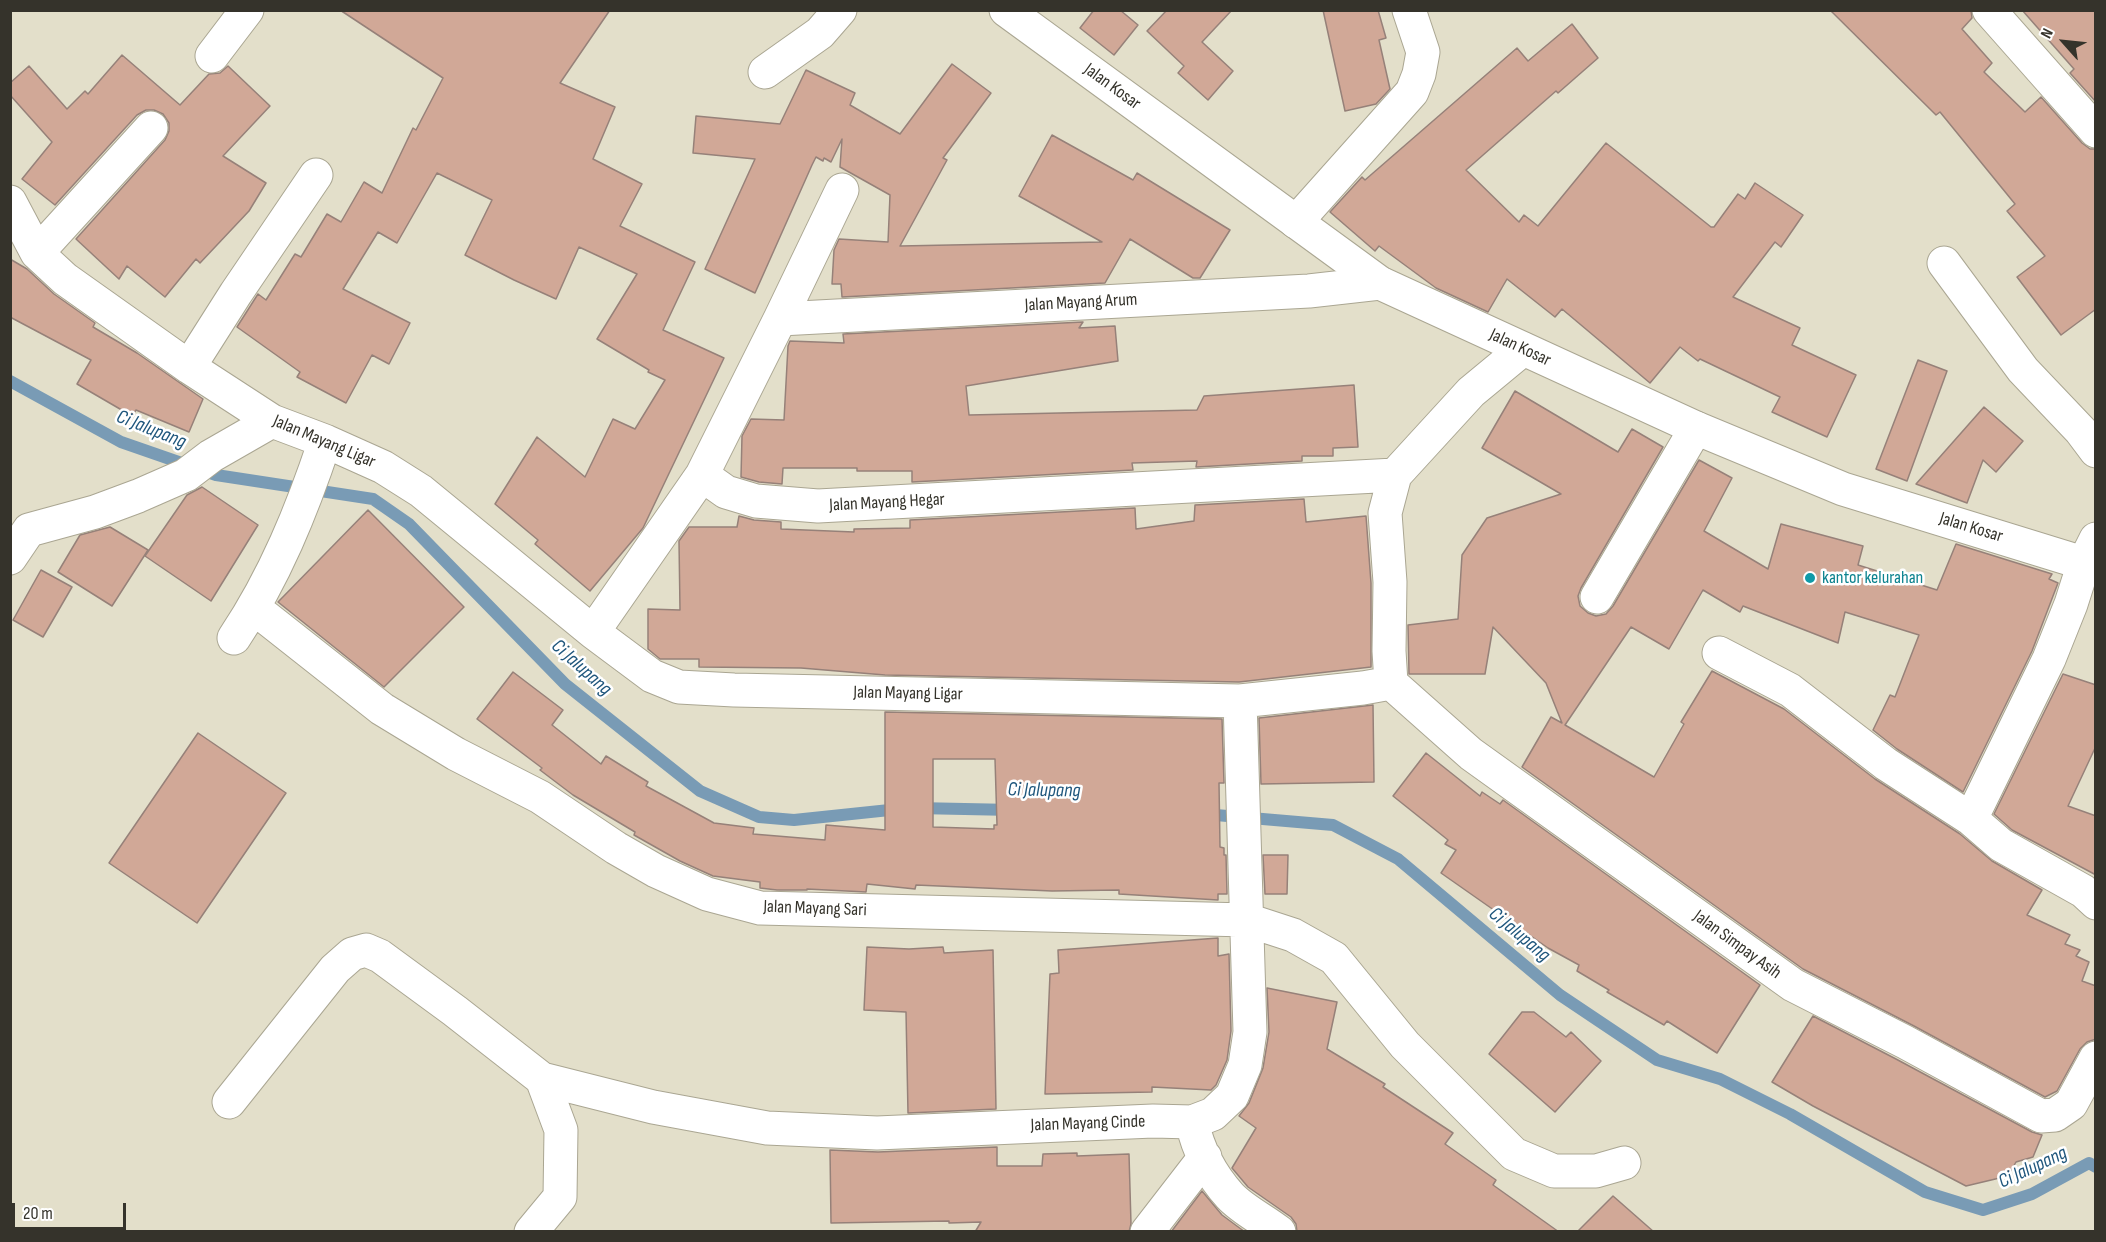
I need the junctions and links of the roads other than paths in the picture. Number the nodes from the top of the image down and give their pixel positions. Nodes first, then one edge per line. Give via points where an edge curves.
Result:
1 (247, 10) edge
2 (840, 10) edge
3 (1006, 10) edge
4 (1409, 10) edge
5 (1989, 10) edge
6 (212, 56) dead end
7 (765, 72) dead end
8 (151, 128) dead end
9 (2096, 131) edge
10 (316, 175) dead end
11 (842, 190) dead end
12 (10, 202) edge
13 (1296, 222) junction
14 (38, 254) junction
15 (1944, 263) dead end
16 (1380, 283) junction
17 (780, 319) junction
18 (1523, 349) junction
19 (189, 367) junction
20 (272, 421) junction
21 (1696, 428) junction
22 (325, 441) junction
23 (2096, 451) edge
24 (702, 475) junction
25 (1395, 476) junction
26 (20, 523) edge
27 (2092, 556) edge
28 (10, 558) edge
29 (1597, 597) dead end
30 (254, 608) junction
31 (593, 632) junction
32 (234, 638) dead end
33 (1719, 653) dead end
34 (1391, 683) junction
35 (1240, 701) junction
36 (1971, 819) junction
37 (2096, 903) edge
38 (1247, 921) junction
39 (2096, 1058) edge
40 (542, 1078) junction
41 (229, 1102) dead end
42 (1192, 1122) junction
43 (1205, 1157) junction
44 (1624, 1162) dead end
45 (531, 1232) edge
46 (1147, 1232) edge
47 (1279, 1232) edge

1 - 6 street
2 - 7 street via 820,33
3 - 13 street, Jalan Kosar
4 - 13 street via 1423,52 1412,93
5 - 9 street
8 - 14 street
10 - 19 street
11 - 17 street
12 - 14 street, Jalan Mayang Ligar
13 - 16 street, Jalan Kosar
14 - 19 street, Jalan Mayang Ligar via 65,279
15 - 23 street via 2023,369
16 - 17 street, Jalan Mayang Arum via 1309,291
16 - 18 street, Jalan Kosar
17 - 24 street
18 - 21 street, Jalan Kosar
18 - 25 street via 1471,392
19 - 20 street, Jalan Mayang Ligar
20 - 22 street, Jalan Mayang Ligar
20 - 26 street via 211,456 186,476 138,496 95,512
21 - 27 street, Jalan Kosar via 1843,489
21 - 29 street
22 - 30 street via 300,510
22 - 31 street, Jalan Mayang Ligar via 383,467 421,491
24 - 25 street, Jalan Mayang Hegar via 726,492 756,501 818,506
24 - 31 street
25 - 34 street via 1385,513
26 - 28 street
27 - 36 street via 2049,659
30 - 32 street
30 - 38 street, Jalan Mayang Sari via 382,709 540,797 656,871 707,894 760,908
31 - 35 street, Jalan Mayang Ligar via 652,676 679,687
33 - 36 street via 1790,690 1886,764
34 - 35 street, Jalan Mayang Ligar
34 - 39 street, Jalan Simpay Asih via 1471,754 1793,985 2041,1116 2055,1115 2071,1104
35 - 38 street, Jalan Mayang Cinde
36 - 37 street via 2001,845 2083,891
38 - 42 street, Jalan Mayang Cinde via 1250,1032 1245,1065 1232,1096 1213,1114
38 - 44 street, Jalan Mayang Sari via 1293,935 1334,958 1405,1045 1514,1154 1554,1171 1596,1171
40 - 41 street via 414,980 366,950 352,954 335,969
40 - 42 street, Jalan Mayang Cinde via 653,1107 767,1128 877,1132
40 - 45 street via 561,1130 560,1197
42 - 43 street
43 - 46 street
43 - 47 street via 1232,1197

